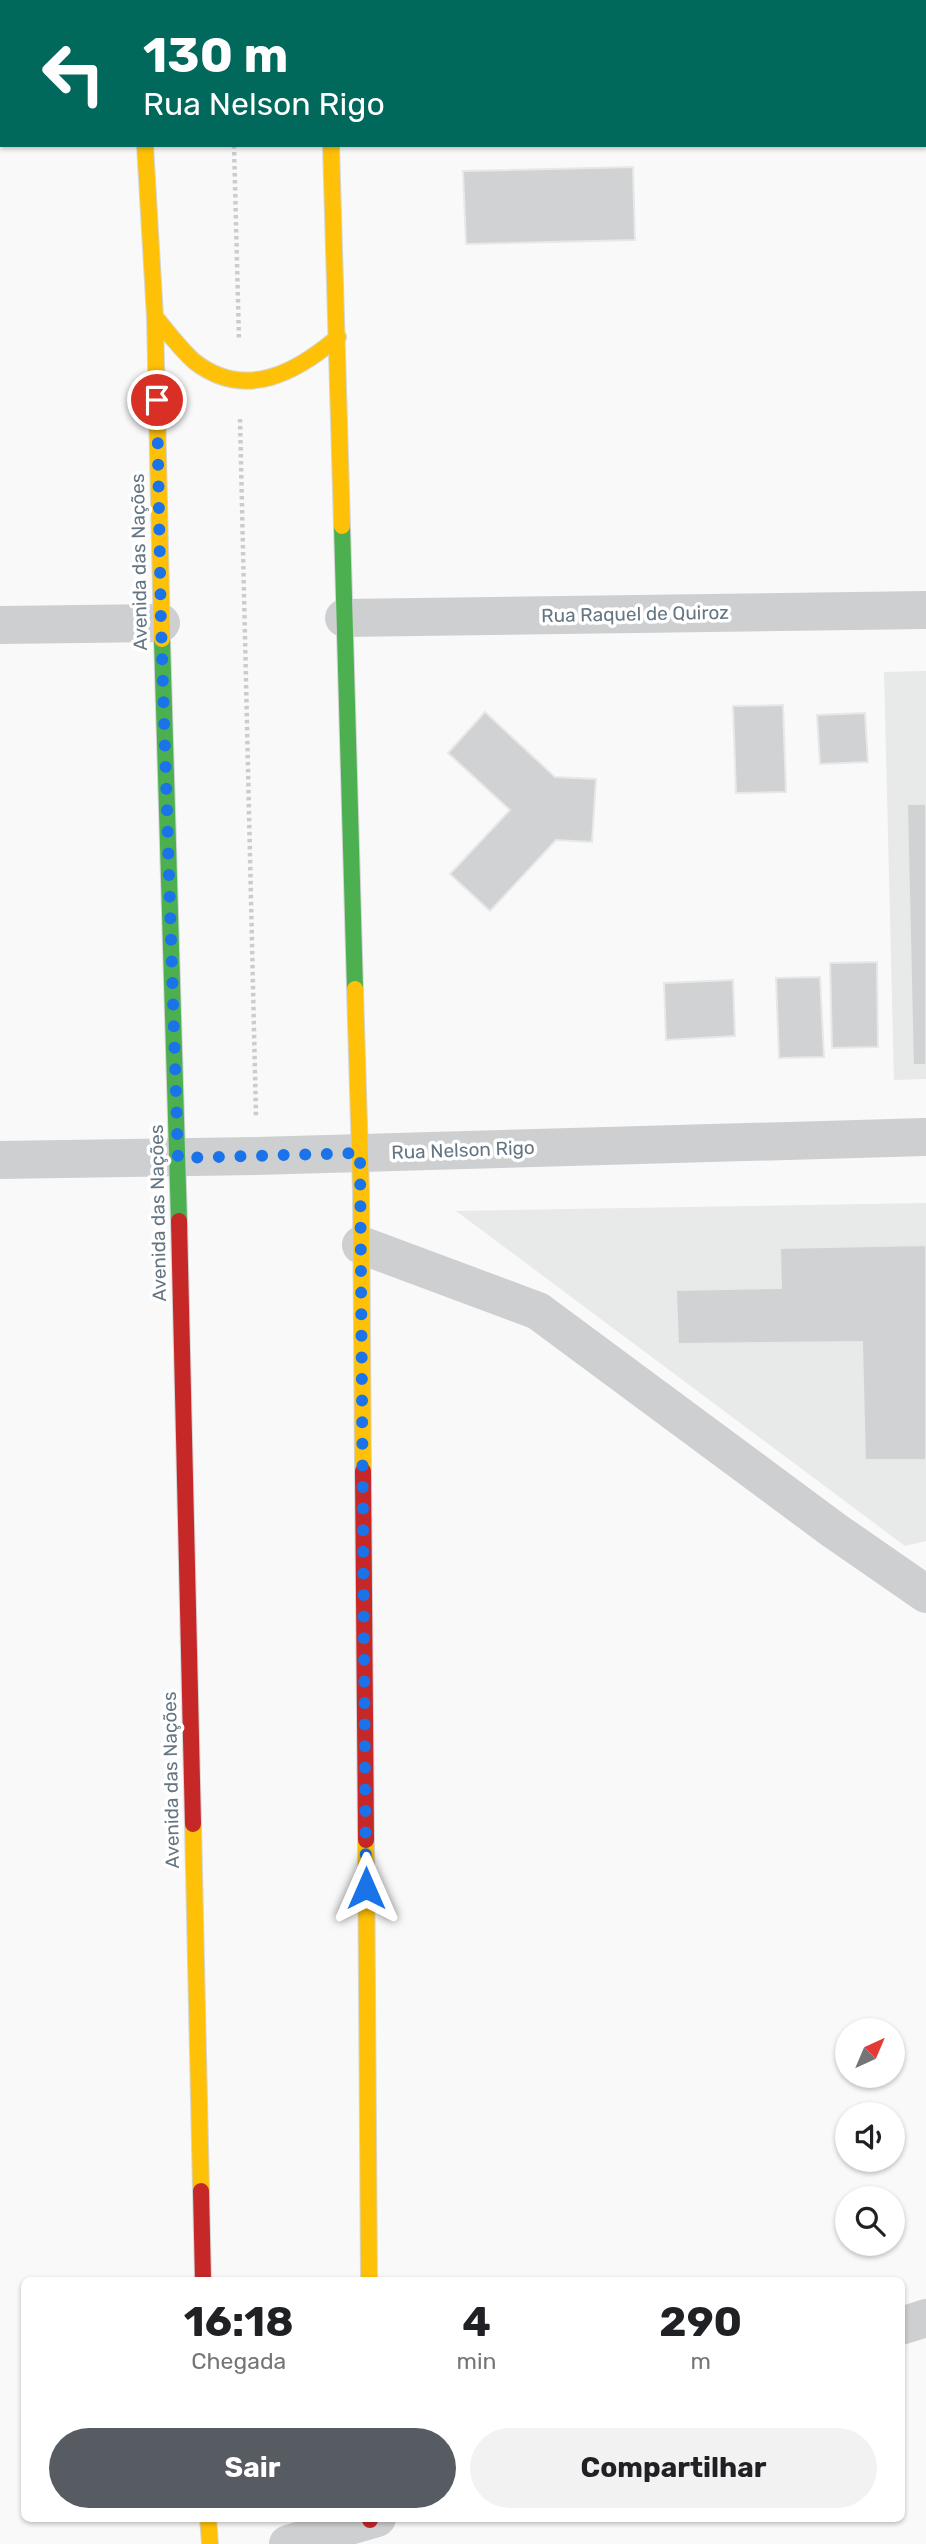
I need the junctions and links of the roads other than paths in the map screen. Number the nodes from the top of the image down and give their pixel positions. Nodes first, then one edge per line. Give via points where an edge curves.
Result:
1 (145, 147) edge
2 (331, 147) edge
3 (156, 317) junction
4 (338, 337) junction
5 (926, 610) edge
6 (344, 618) junction
7 (161, 623) junction
8 (0, 625) edge
9 (926, 1137) edge
10 (360, 1153) junction
11 (178, 1158) junction
12 (0, 1160) edge
13 (361, 1245) junction
14 (926, 1594) edge
15 (203, 2277) edge
16 (369, 2277) edge
17 (926, 2318) edge
18 (905, 2325) edge
19 (208, 2522) edge
20 (363, 2522) edge
21 (210, 2544) edge
22 (288, 2544) edge

1 - 3 main road, Avenida das Nações
2 - 4 main road
3 - 4 main road via 200,365 249,382 284,374 313,360
3 - 7 main road, Avenida das Nações
4 - 6 main road
5 - 6 street, Rua Raquel de Quiroz
6 - 10 main road
7 - 8 street
7 - 11 main road, Avenida das Nações
9 - 10 street, Rua Nelson Rigo
10 - 11 street, Rua Nelson Rigo
10 - 13 main road
11 - 12 street, Rua Nelson Rigo
11 - 15 main road, Avenida das Nações
13 - 14 street via 538,1311
13 - 16 main road
17 - 18 street
19 - 21 main road
20 - 22 street

